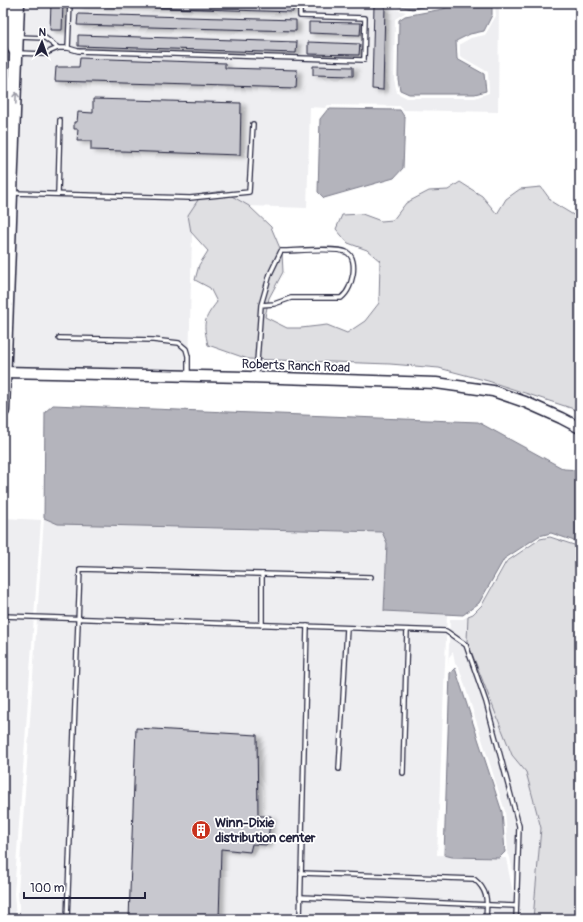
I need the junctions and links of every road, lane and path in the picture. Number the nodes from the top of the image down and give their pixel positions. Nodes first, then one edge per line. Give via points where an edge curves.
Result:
1 (9, 3) edge
2 (18, 3) edge
3 (70, 3) edge
4 (300, 3) edge
5 (10, 37) edge
6 (58, 48) junction
7 (68, 48) junction
8 (16, 53) junction
9 (3, 76) edge
10 (60, 120) dead end
11 (253, 124) dead end
12 (3, 162) edge
13 (3, 170) edge
14 (7, 192) edge
15 (58, 194) junction
16 (261, 305) junction
17 (59, 338) dead end
18 (4, 372) edge
19 (188, 376) junction
20 (256, 377) junction
21 (3, 411) edge
22 (580, 428) edge
23 (262, 574) junction
24 (371, 577) dead end
25 (3, 616) edge
26 (78, 618) junction
27 (262, 625) junction
28 (307, 626) junction
29 (346, 628) junction
30 (407, 630) junction
31 (339, 769) dead end
32 (404, 773) dead end
33 (301, 873) junction
34 (300, 897) junction
35 (487, 905) junction
36 (516, 906) junction
37 (67, 919) edge
38 (300, 919) edge
39 (486, 919) edge
40 (516, 919) edge

1 - 5 main road
2 - 5 main road
3 - 7 lane
4 - 7 lane via 300,16 366,18 364,60 78,51
5 - 6 lane via 44,38
5 - 8 main road
6 - 7 lane
6 - 8 lane via 44,54
14 -> 8 main road
9 - 12 main road via 6,87
10 - 15 lane
11 - 15 lane via 249,192 190,198
13 - 14 main road
14 - 15 lane
14 - 18 main road
16 - 16 lane via 291,298 341,298 351,284 354,268 352,258 347,252 337,250 281,251 270,274
16 - 20 lane
17 - 19 lane via 179,343 186,349 188,356
18 - 19 street, Roberts Ranch Road
18 - 21 main road
19 - 20 street, Roberts Ranch Road
20 - 22 street, Roberts Ranch Road via 436,383 493,391 525,402
23 - 24 lane
23 - 26 lane via 80,569
23 - 27 lane
25 - 26 lane
26 - 27 lane
26 - 37 lane
27 - 28 lane
28 - 29 lane
28 - 33 lane
29 - 30 lane
29 - 31 lane
30 - 32 lane
30 - 36 lane via 446,631 466,646 486,702 519,826
33 - 34 lane
33 - 35 lane via 474,879 486,895
34 - 35 lane
34 - 38 lane
35 - 36 lane
35 - 39 lane
36 - 40 lane

